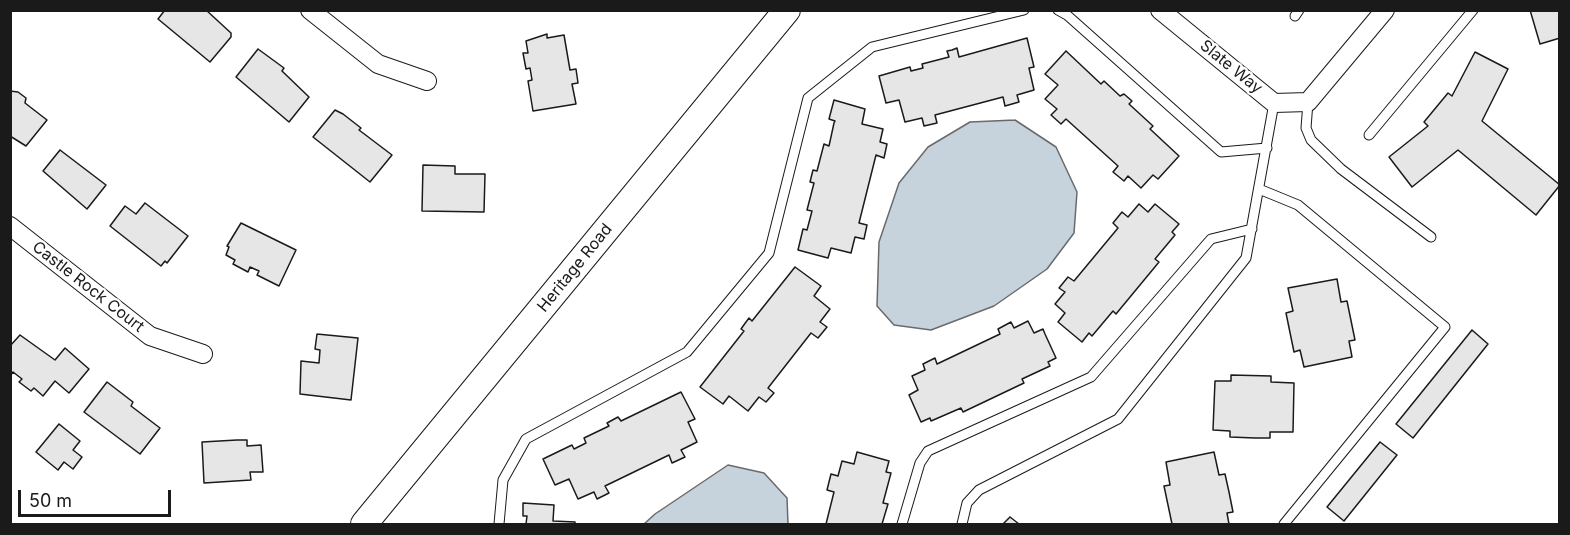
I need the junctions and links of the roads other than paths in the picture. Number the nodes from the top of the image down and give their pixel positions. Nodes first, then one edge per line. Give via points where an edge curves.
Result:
1 (310, 10) edge
2 (787, 10) edge
3 (1024, 10) edge
4 (1058, 10) edge
5 (1160, 10) edge
6 (1385, 10) edge
7 (1473, 10) edge
8 (427, 81) dead end
9 (1308, 102) junction
10 (1274, 103) junction
11 (1369, 135) dead end
12 (1267, 148) junction
13 (1259, 189) junction
14 (10, 226) edge
15 (1252, 229) junction
16 (1431, 237) dead end
17 (203, 354) dead end
18 (364, 525) edge
19 (499, 525) edge
20 (902, 525) edge
21 (962, 525) edge
22 (1284, 525) edge

1 - 8 street via 378,64
2 - 18 main road, Heritage Road
3 - 19 lane via 872,47 808,98 769,253 687,352 526,439 503,480
4 - 12 lane via 1221,152
5 - 10 street, Slate Way
6 - 9 street
7 - 11 lane
9 - 10 street, Slate Way
9 - 16 lane via 1306,128 1311,140 1341,169
10 - 12 lane
12 - 13 lane
13 - 15 lane
13 - 22 lane via 1298,205 1445,327
14 - 17 street, Castle Rock Court via 150,336
15 - 20 lane via 1210,238 1091,377 928,451 920,463
15 - 21 lane via 1246,258 1118,419 979,490 967,503

